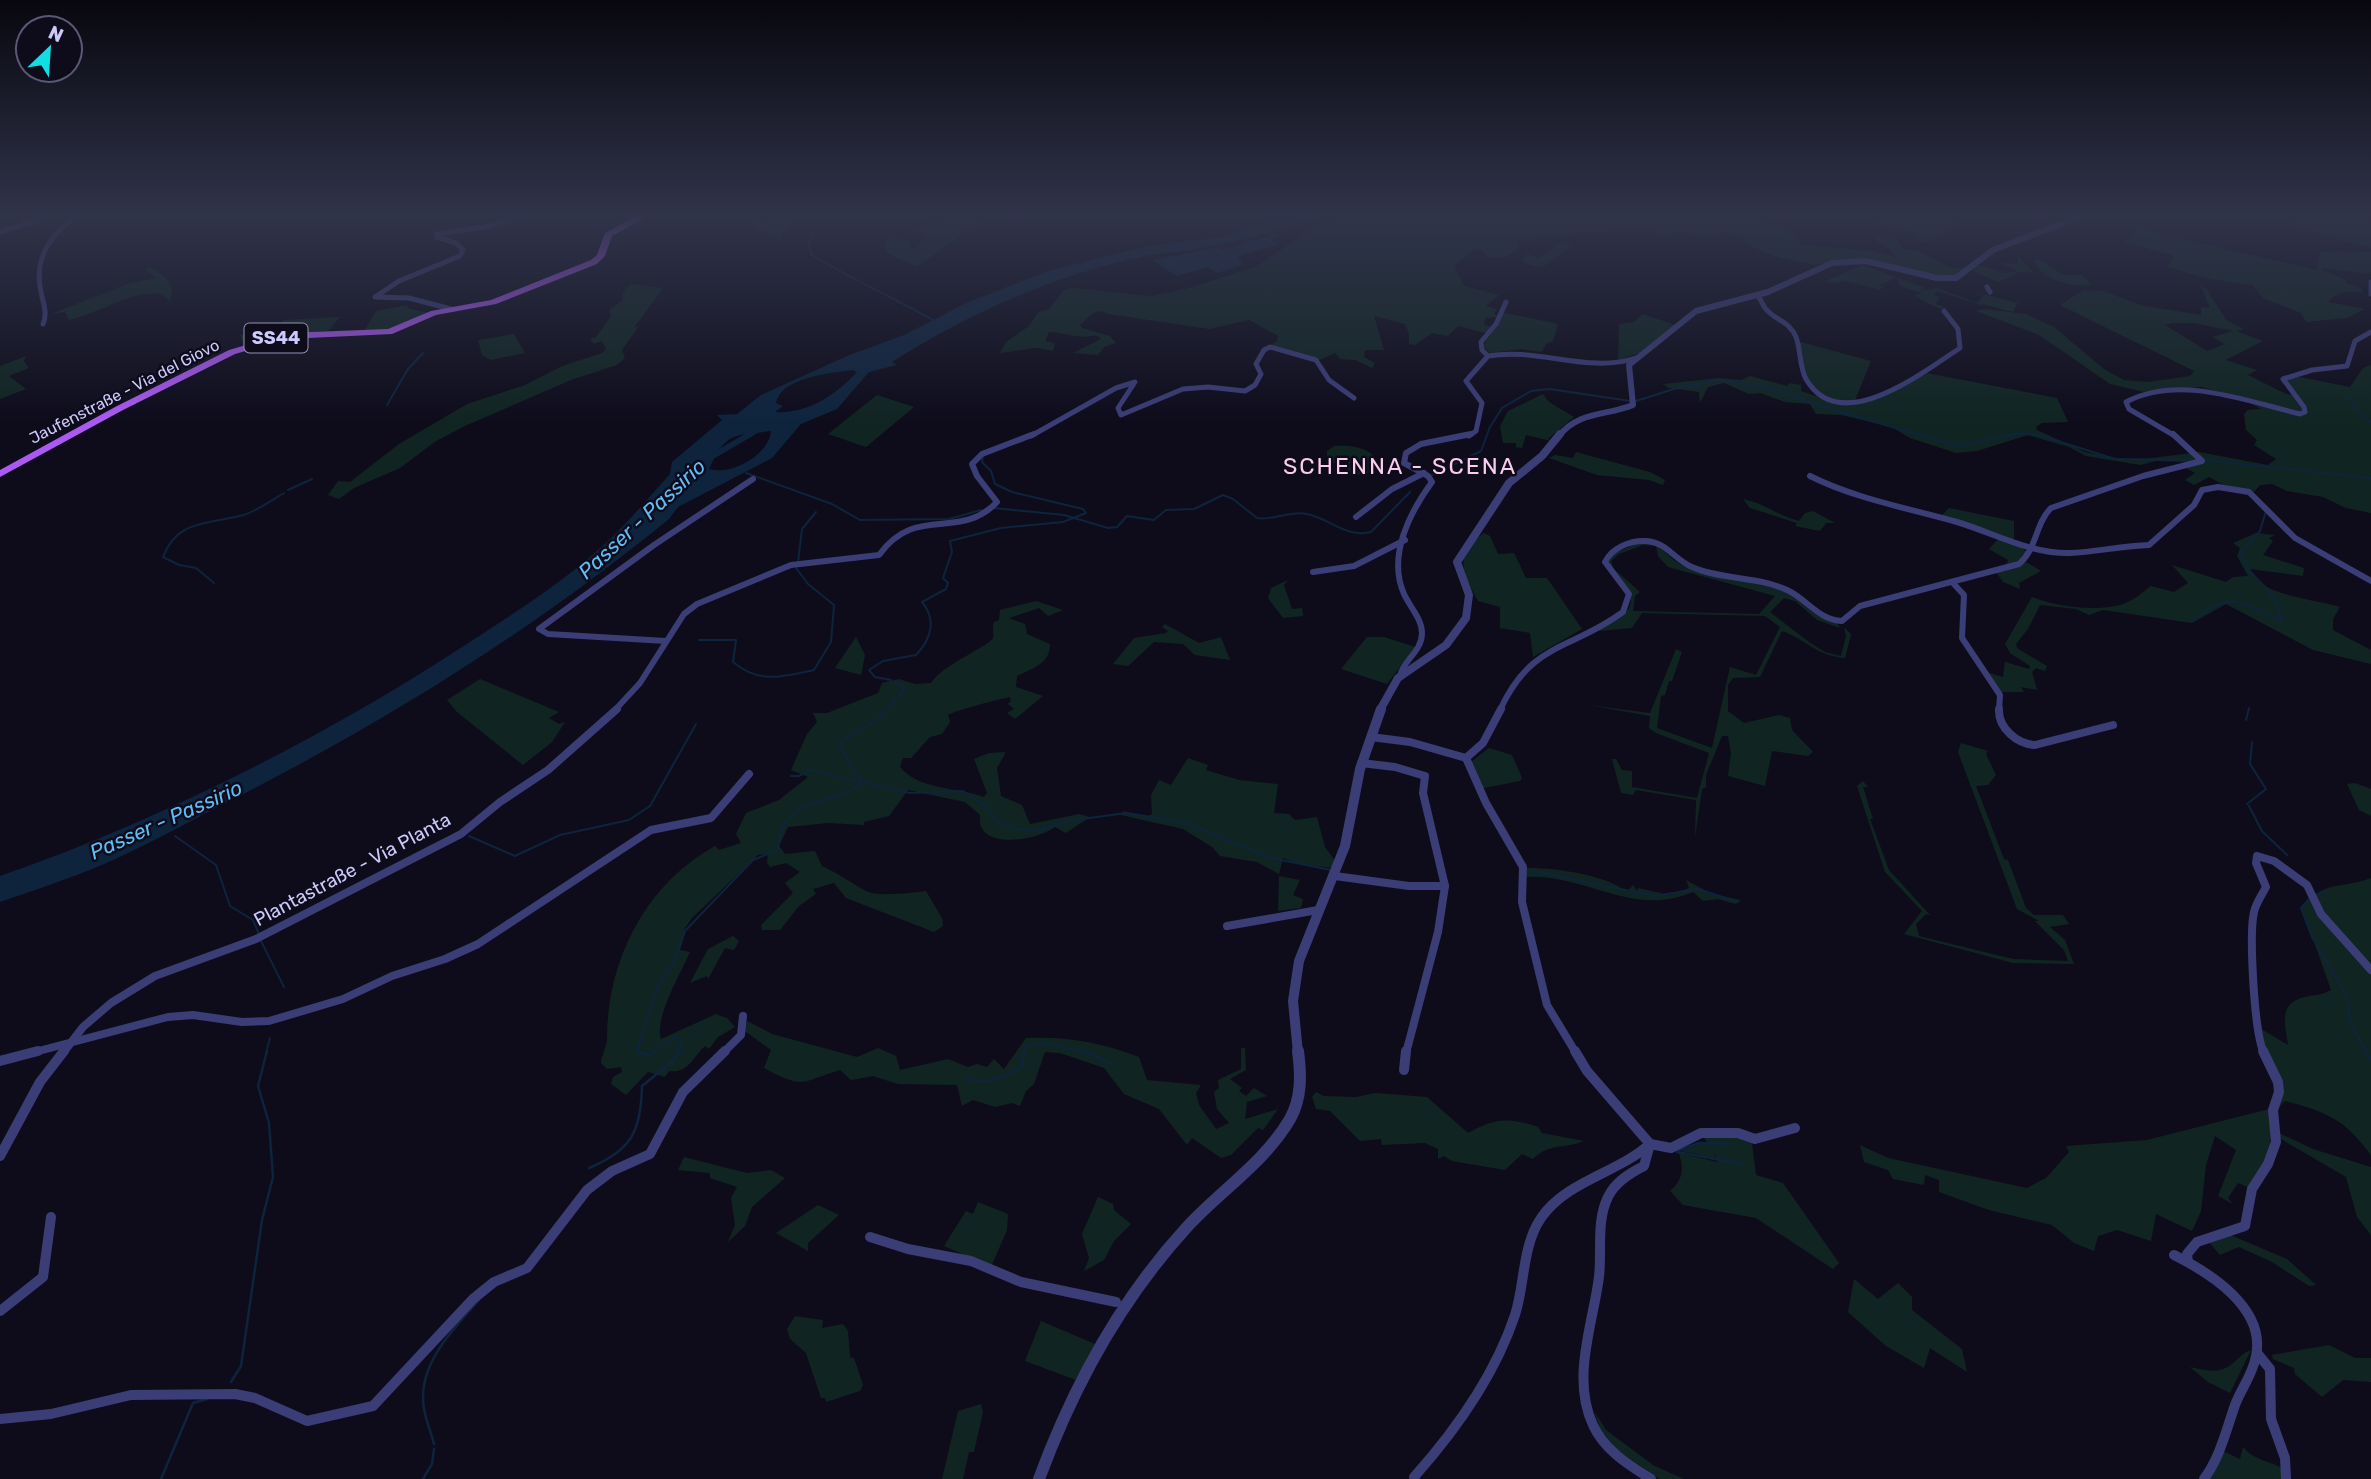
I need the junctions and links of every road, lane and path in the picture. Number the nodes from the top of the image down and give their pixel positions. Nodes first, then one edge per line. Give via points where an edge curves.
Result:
1 (38, 283) edge
2 (396, 283) edge
3 (541, 283) edge
4 (1787, 283) edge
5 (1760, 294) junction
6 (1506, 302) dead end
7 (451, 309) junction
8 (1944, 311) dead end
9 (43, 324) dead end
10 (2371, 332) edge
11 (1488, 356) junction
12 (1638, 357) junction
13 (1616, 362) junction
14 (1628, 366) junction
15 (1353, 398) dead end
16 (0, 472) edge
17 (1426, 475) junction
18 (1811, 476) dead end
19 (753, 479) dead end
20 (1356, 517) dead end
21 (1405, 540) junction
22 (2031, 548) junction
23 (1313, 572) dead end
24 (2371, 581) edge
25 (1953, 583) junction
26 (666, 641) junction
27 (1400, 676) junction
28 (2113, 725) dead end
29 (1371, 737) junction
30 (1466, 758) junction
31 (1361, 763) junction
32 (749, 775) dead end
33 (1335, 876) junction
34 (1445, 886) junction
35 (1318, 910) junction
36 (1227, 926) dead end
37 (2371, 970) edge
38 (743, 1022) dead end
39 (72, 1040) junction
40 (0, 1061) edge
41 (1405, 1070) dead end
42 (1795, 1128) dead end
43 (1650, 1144) junction
44 (0, 1156) edge
45 (51, 1217) dead end
46 (870, 1237) dead end
47 (2174, 1255) dead end
48 (2188, 1262) junction
49 (1116, 1302) dead end
50 (0, 1311) edge
51 (2257, 1353) junction
52 (0, 1419) edge
53 (1414, 1477) dead end
54 (1040, 1479) edge
55 (1651, 1479) edge
56 (2204, 1479) edge
57 (2286, 1479) edge

1 - 9 street via 47,312
2 - 7 street via 375,297 409,298
3 - 7 main road, Jaufenstraße - Via del Giovo / SS44 via 493,302
4 - 5 street
5 - 8 street via 1766,309 1791,328 1814,390 1828,400 1851,404 1906,384 1960,348 1958,329
5 - 12 street via 1696,311
6 - 11 street via 1496,327 1481,342
7 - 16 main road, Jaufenstraße - Via del Giovo / SS44 via 389,332 292,335 232,352
10 - 22 street via 2355,341 2347,366 2283,379 2306,408 2300,414 2202,390 2141,394 2126,402 2135,414 2171,432 2200,459 2051,508 2044,514
11 - 13 street via 1519,351
11 - 17 street via 1466,381 1482,403 1476,431 1456,441 1418,442 1404,458 1407,466
12 - 13 street
12 - 14 street
13 - 14 street
14 - 27 street via 1634,399 1614,413 1578,418 1568,424 1542,456 1511,481 1457,562 1470,601 1465,621 1435,652
15 - 26 street, Plantastraße - Via Planta via 1329,380 1316,360 1270,347 1256,364 1260,376 1245,391 1183,389 1121,415 1118,408 1135,382 1116,388 1028,437 978,457 972,464 974,476 995,496 995,506 979,519 912,526 891,536 879,555 785,567 691,608
17 - 20 street via 1390,489 1367,513
17 - 21 street via 1432,484 1416,503
18 - 22 street via 1838,490
19 - 26 street via 539,629 548,634
21 - 23 street via 1354,566
21 - 27 street via 1400,580 1420,620 1422,637 1419,650
22 - 24 street via 2070,553 2149,545 2194,505 2202,490 2218,486 2253,494 2295,538
22 - 25 street via 2019,564
25 - 28 street via 1964,595 1962,638 2000,695 1999,715 2009,733 2022,744 2035,745
25 - 30 street via 1860,606 1842,621 1834,621 1788,590 1703,571 1682,562 1665,546 1634,542 1611,552 1605,562 1629,594 1623,612 1535,659 1512,685 1482,746
26 - 39 street, Plantastraße - Via Planta via 640,683 603,724 461,834 256,939 142,982 98,1013
27 - 29 street
29 - 30 street via 1410,742
29 - 31 street
30 - 43 street via 1523,867 1522,902 1547,1005 1587,1071
31 - 33 street via 1355,810
31 - 34 street via 1425,776 1424,800
32 - 39 street via 711,818 651,830 478,944 343,999 269,1021 181,1015
33 - 34 street
33 - 35 street
34 - 41 street
35 - 36 street
35 - 54 street via 1293,996 1301,1082 1293,1114 1273,1141 1184,1230 1146,1279 1108,1334 1064,1419
37 - 48 street via 2321,914 2307,885 2257,856 2266,887 2253,912 2256,1030 2278,1082 2273,1110 2276,1142 2252,1189 2245,1226 2197,1242 2187,1254
38 - 52 street via 683,1092 650,1154 612,1171 587,1190 527,1268 495,1282 473,1299 381,1399 362,1411 307,1421 255,1398 223,1392 131,1395 51,1414
39 - 40 street
39 - 44 street, Plantastraße - Via Planta via 25,1105
42 - 43 street via 1755,1139 1719,1132 1687,1137 1671,1148
43 - 53 street via 1630,1163 1554,1199 1539,1221 1525,1257 1516,1314 1503,1345 1440,1451
43 - 55 street via 1644,1166 1623,1178 1605,1207 1585,1371 1589,1415 1598,1433 1619,1458
45 - 50 street via 43,1278
46 - 49 street via 971,1261 1033,1286
47 - 48 street
48 - 51 street via 2230,1291 2253,1328
51 - 56 street via 2221,1450
51 - 57 street via 2270,1369 2271,1418 2287,1459

